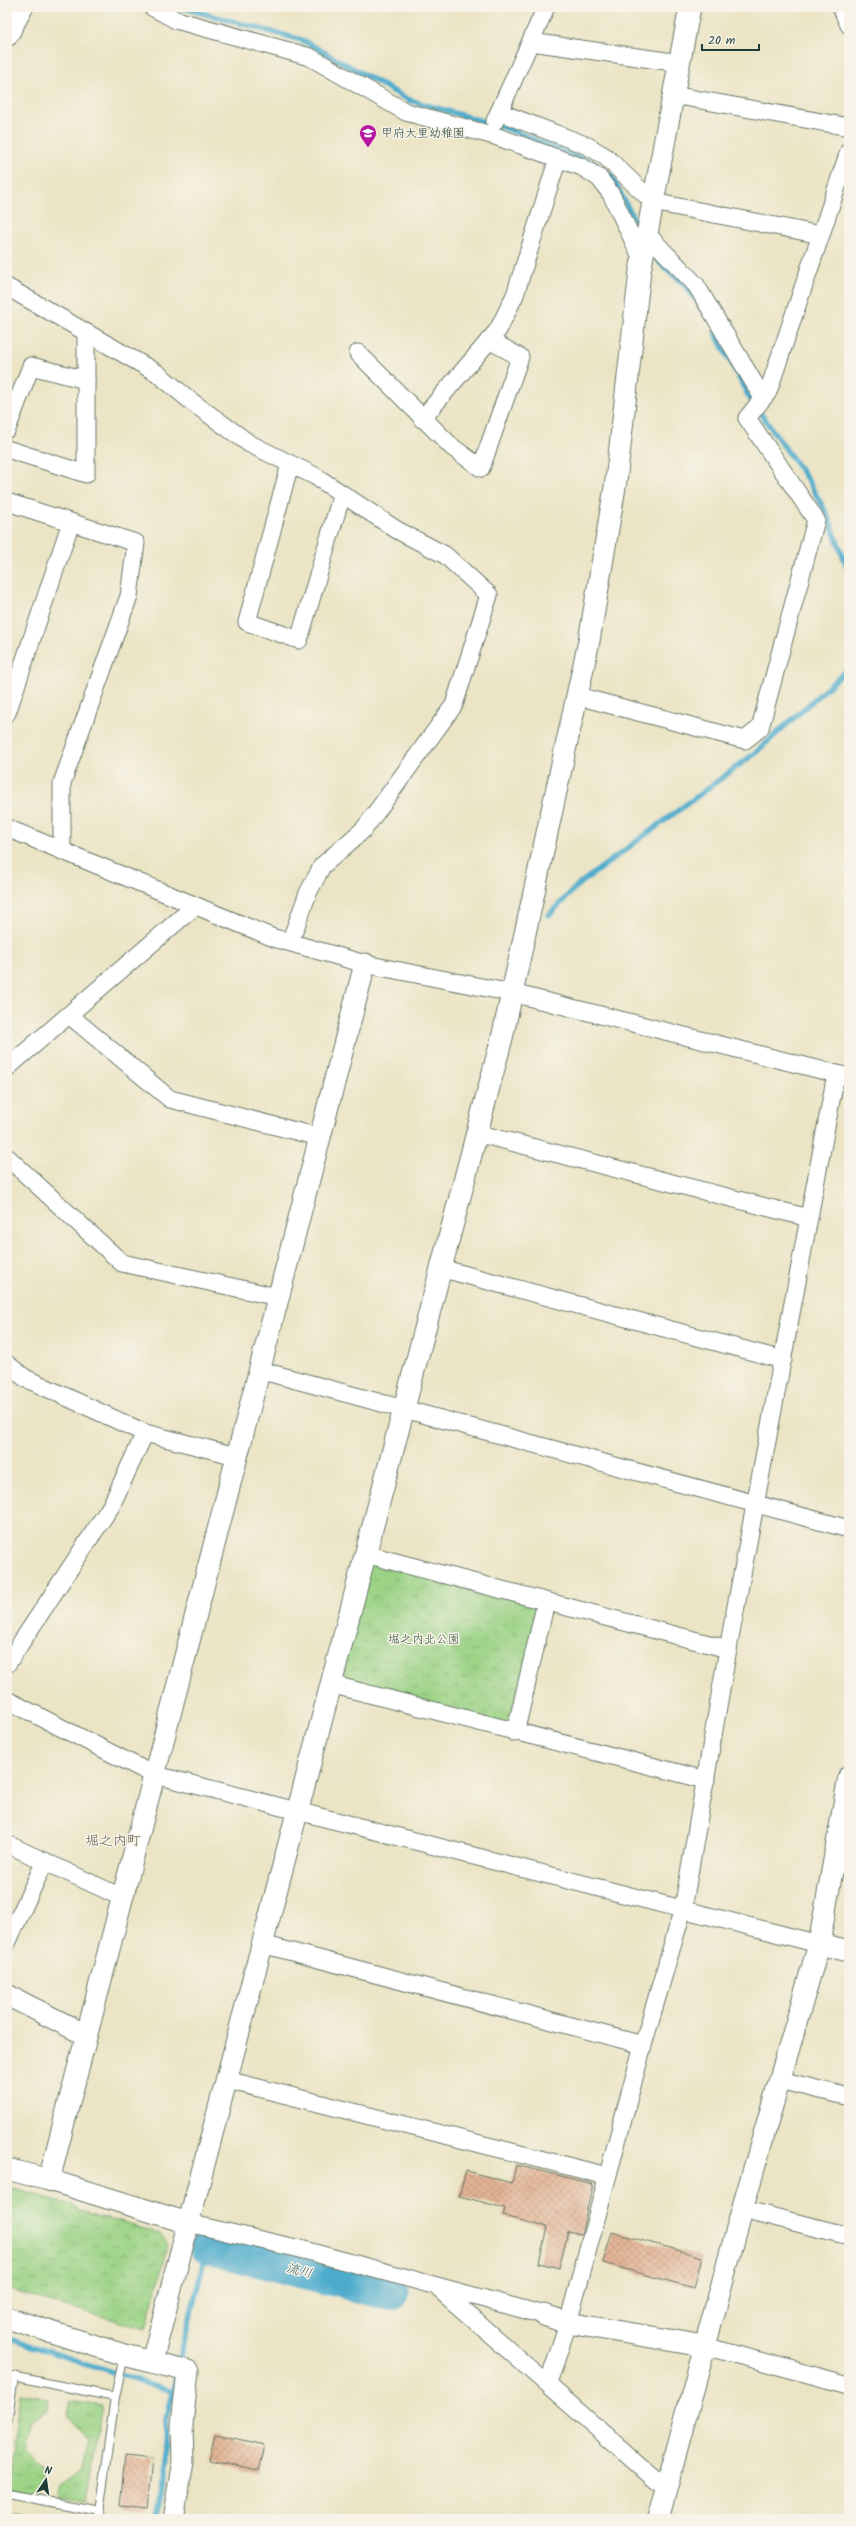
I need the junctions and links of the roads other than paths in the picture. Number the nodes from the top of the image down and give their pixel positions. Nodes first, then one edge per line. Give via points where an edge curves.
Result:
1 (22, 7) edge
2 (152, 7) edge
3 (546, 7) edge
4 (690, 7) edge
5 (841, 7) edge
6 (849, 25) edge
7 (7, 35) edge
8 (531, 42) junction
9 (680, 63) junction
10 (674, 95) junction
11 (499, 113) junction
12 (849, 127) edge
13 (489, 134) junction
14 (849, 151) edge
15 (558, 158) junction
16 (653, 202) junction
17 (647, 235) junction
18 (821, 235) junction
19 (642, 259) junction
20 (7, 287) edge
21 (86, 333) junction
22 (489, 340) junction
23 (358, 353) dead end
24 (86, 380) junction
25 (762, 398) junction
26 (422, 419) junction
27 (7, 429) edge
28 (7, 449) edge
29 (290, 464) junction
30 (342, 494) junction
31 (7, 502) edge
32 (71, 522) junction
33 (577, 696) junction
34 (7, 713) edge
35 (7, 828) edge
36 (62, 851) junction
37 (195, 906) junction
38 (290, 942) junction
39 (366, 964) junction
40 (512, 993) junction
41 (70, 1015) junction
42 (7, 1068) edge
43 (842, 1075) edge
44 (476, 1133) junction
45 (319, 1137) junction
46 (7, 1157) edge
47 (809, 1218) junction
48 (440, 1268) junction
49 (278, 1297) junction
50 (783, 1360) junction
51 (7, 1364) edge
52 (259, 1370) junction
53 (403, 1407) junction
54 (145, 1433) junction
55 (236, 1456) junction
56 (756, 1504) junction
57 (849, 1529) edge
58 (365, 1554) junction
59 (546, 1602) junction
60 (728, 1649) junction
61 (7, 1664) edge
62 (330, 1684) junction
63 (7, 1700) edge
64 (515, 1733) junction
65 (152, 1774) junction
66 (849, 1776) edge
67 (706, 1780) junction
68 (296, 1812) junction
69 (7, 1844) edge
70 (44, 1861) junction
71 (121, 1897) junction
72 (683, 1909) junction
73 (7, 1943) edge
74 (262, 1944) junction
75 (818, 1944) junction
76 (849, 1951) edge
77 (7, 1995) edge
78 (86, 2035) junction
79 (643, 2045) junction
80 (227, 2080) junction
81 (780, 2080) junction
82 (849, 2097) edge
83 (7, 2169) edge
84 (607, 2176) junction
85 (48, 2180) junction
86 (742, 2209) junction
87 (188, 2224) junction
88 (849, 2236) edge
89 (435, 2286) junction
90 (544, 2315) joint
91 (7, 2318) edge
92 (568, 2323) junction
93 (704, 2346) junction
94 (123, 2360) junction
95 (171, 2366) junction
96 (10, 2376) edge
97 (548, 2384) junction
98 (849, 2385) edge
99 (115, 2397) junction
100 (7, 2423) edge
101 (665, 2488) junction
102 (7, 2494) edge
103 (99, 2515) edge
104 (173, 2519) edge
105 (658, 2519) edge

1 - 7 main road
2 - 13 street via 176,20 310,57 406,112
3 - 8 street
4 - 9 street
5 - 6 street
8 - 9 street
8 - 11 street
9 - 10 street
10 - 12 street
10 - 16 street
11 - 13 street
11 - 16 street via 588,146 606,157
13 - 15 street
14 - 18 street
15 - 19 street via 582,167 599,178 611,194
15 - 22 street via 515,295 498,330
16 - 17 street
16 - 18 street
17 - 19 street
17 - 25 street via 696,285
18 - 25 street via 768,392
19 - 33 street via 616,481
20 - 21 street
21 - 24 street
21 - 29 street via 157,373 250,444
22 - 26 street
22 - 26 street via 520,357 481,468 452,447
23 - 26 street
24 - 27 street via 31,366
24 - 28 street via 86,474
25 - 33 street via 747,418 816,520 760,728 745,740
29 - 30 street via 315,476
29 - 30 street via 247,622 298,640
30 - 38 street via 397,530 445,555 488,595 454,705 364,829 322,866 308,893
31 - 32 street
32 - 34 street
32 - 36 street via 136,543 129,596 62,783
33 - 40 street
35 - 36 street
36 - 37 street
37 - 38 street
37 - 41 street
38 - 39 street
39 - 40 street
39 - 45 street
40 - 43 street
40 - 44 street
41 - 42 street
41 - 45 street via 170,1098
43 - 47 street
44 - 47 street
44 - 48 street
45 - 49 street
46 - 49 street via 122,1263
47 - 50 street
48 - 50 street
48 - 53 street
49 - 52 street
50 - 56 street
51 - 54 street via 25,1378
52 - 53 street
52 - 55 street
53 - 56 street
53 - 58 street
54 - 55 street
54 - 61 street via 111,1506
55 - 65 street
56 - 57 street
56 - 60 street
58 - 59 street
58 - 62 street
59 - 60 street
59 - 64 street
60 - 67 street
62 - 64 street
62 - 68 street
63 - 65 street
64 - 67 street
65 - 68 street
65 - 71 street
66 - 75 street
67 - 72 street
68 - 72 street
68 - 74 street
69 - 70 street
70 - 71 street
70 - 73 street
71 - 78 street
72 - 75 street
72 - 79 street
74 - 79 street
74 - 80 street
75 - 76 street
75 - 81 street
77 - 78 street
78 - 85 street
79 - 84 street
80 - 84 street
80 - 87 street
81 - 82 street
81 - 86 street
83 - 85 street
84 - 92 street
85 - 87 street
86 - 88 street
86 - 93 street
87 - 89 street via 300,2249
87 - 95 street
89 - 90 street
89 - 97 street
90 - 92 street
91 - 94 street
92 - 93 street
92 - 97 street
93 - 98 street
93 - 101 street
94 - 95 street
94 - 99 lane
95 - 104 street via 182,2424 183,2462
96 - 99 lane
96 - 100 lane
97 - 101 street
99 - 103 lane
101 - 105 street
102 - 103 lane

